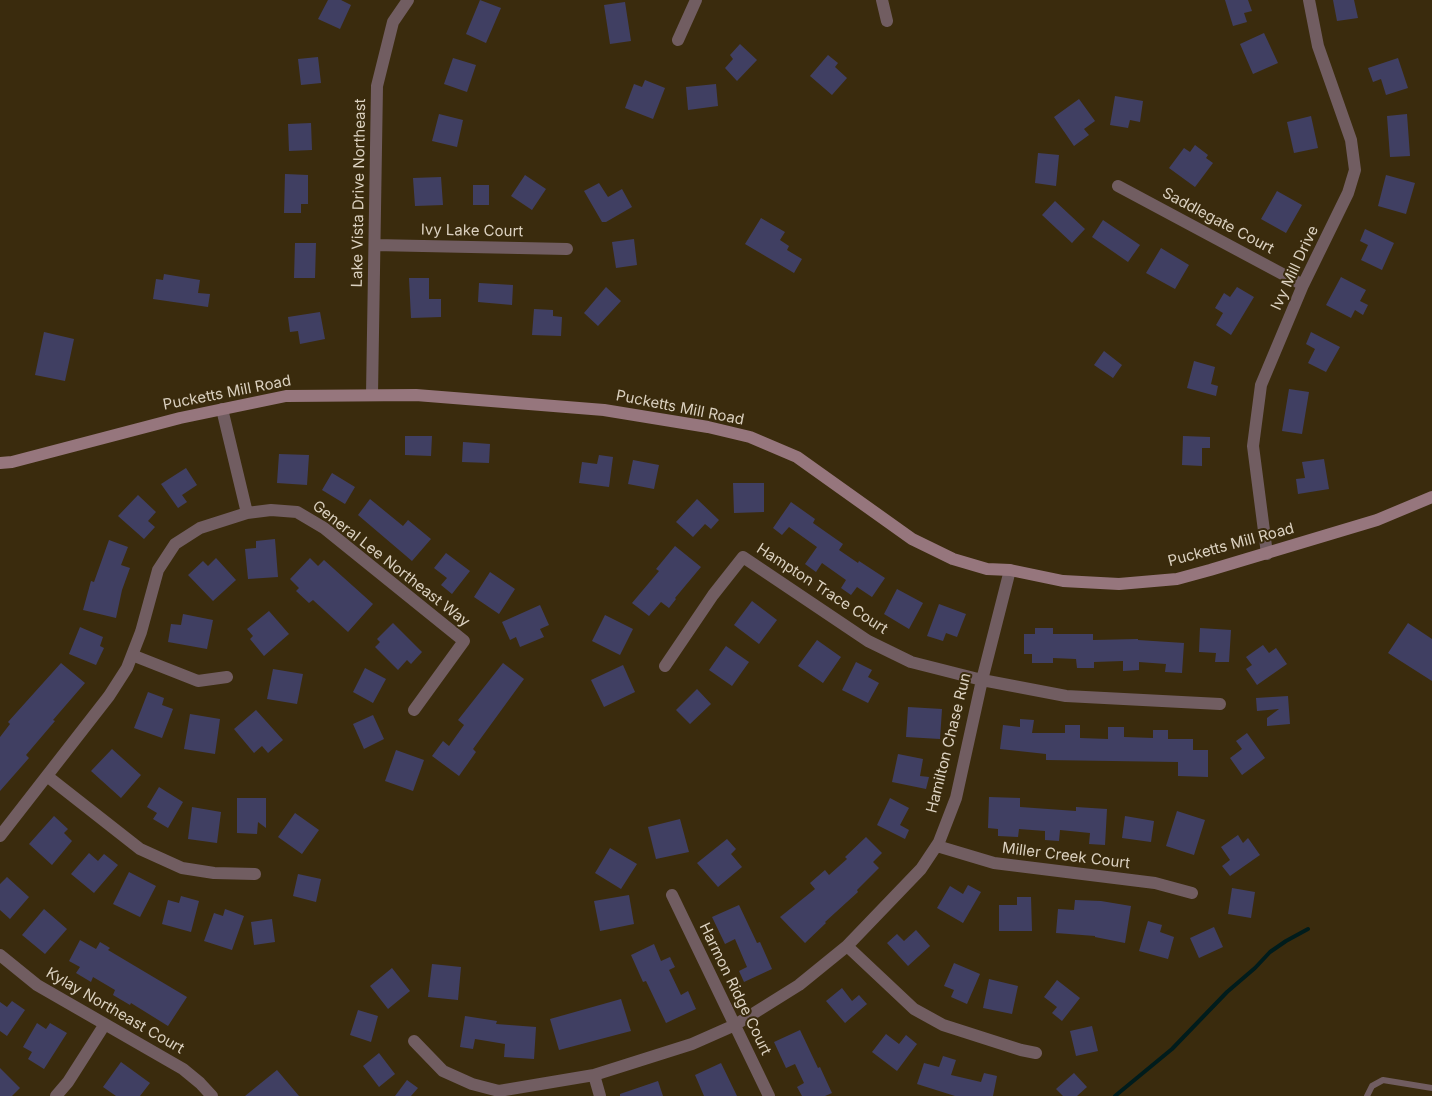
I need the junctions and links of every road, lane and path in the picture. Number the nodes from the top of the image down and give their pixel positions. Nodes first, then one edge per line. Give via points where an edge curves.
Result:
1 (408, 0) edge
2 (696, 0) edge
3 (882, 0) edge
4 (1309, 0) edge
5 (887, 21) dead end
6 (678, 40) dead end
7 (1118, 186) dead end
8 (375, 245) junction
9 (567, 250) dead end
10 (1303, 285) junction
11 (372, 394) junction
12 (222, 409) junction
13 (0, 463) edge
14 (1432, 497) edge
15 (247, 512) junction
16 (1267, 554) junction
17 (1010, 570) junction
18 (132, 655) junction
19 (665, 666) dead end
20 (227, 676) dead end
21 (982, 680) junction
22 (1220, 704) dead end
23 (414, 710) dead end
24 (47, 776) junction
25 (0, 836) edge
26 (937, 846) junction
27 (255, 874) dead end
28 (1192, 893) dead end
29 (672, 895) dead end
30 (847, 946) junction
31 (0, 955) edge
32 (105, 1024) junction
33 (735, 1025) junction
34 (414, 1041) dead end
35 (1036, 1053) dead end
36 (594, 1075) junction
37 (1432, 1088) edge
38 (56, 1096) edge
39 (212, 1096) edge
40 (600, 1096) edge
41 (768, 1096) edge
42 (1367, 1096) edge

1 - 8 street, Lake Vista Drive Northeast via 393,22 377,86
2 - 6 street
3 - 5 street
4 - 10 street, Ivy Mill Drive via 1318,46 1351,140 1355,170 1348,193
7 - 10 street, Saddlegate Court
8 - 9 street, Ivy Lake Court
8 - 11 street, Lake Vista Drive Northeast
10 - 16 street, Ivy Mill Drive via 1261,385 1253,446
11 - 12 street, Pucketts Mill Road via 286,396
11 - 17 street, Pucketts Mill Road via 604,410 750,438 797,457 912,539 954,559 987,569
12 - 13 street, Pucketts Mill Road
12 - 15 street
14 - 16 street, Pucketts Mill Road via 1377,520
15 - 18 street, General Lee Northeast Way via 200,528 175,544 158,570
15 - 23 street, General Lee Northeast Way via 297,512 324,528 464,641
16 - 17 street, Pucketts Mill Road via 1177,579 1120,584 1063,581
17 - 21 street, Hamilton Chase Run
18 - 20 street via 198,681
18 - 24 street, General Lee Northeast Way via 110,696
19 - 21 street, Hampton Trace Court via 713,595 744,557 868,641 912,662
21 - 22 street, Hampton Trace Court via 1066,696
21 - 26 street, Hamilton Chase Run via 956,798
24 - 25 street, General Lee Northeast Way
24 - 27 street via 140,849 182,868
26 - 28 street, Miller Creek Court via 994,864 1155,883
26 - 30 street, Hamilton Chase Run via 921,869
29 - 33 street, Harmon Ridge Court
30 - 33 street, Hamilton Chase Run via 799,985
30 - 35 street via 914,1009 943,1025
31 - 32 street, Kylay Northeast Court via 37,985
32 - 38 street
32 - 39 street, Kylay Northeast Court via 182,1069
33 - 36 street, Hamilton Chase Run via 692,1044
33 - 41 street, Harmon Ridge Court
34 - 36 street, Hamilton Chase Run via 443,1071 472,1084 499,1090
36 - 40 street
37 - 42 lane via 1383,1080 1372,1086

